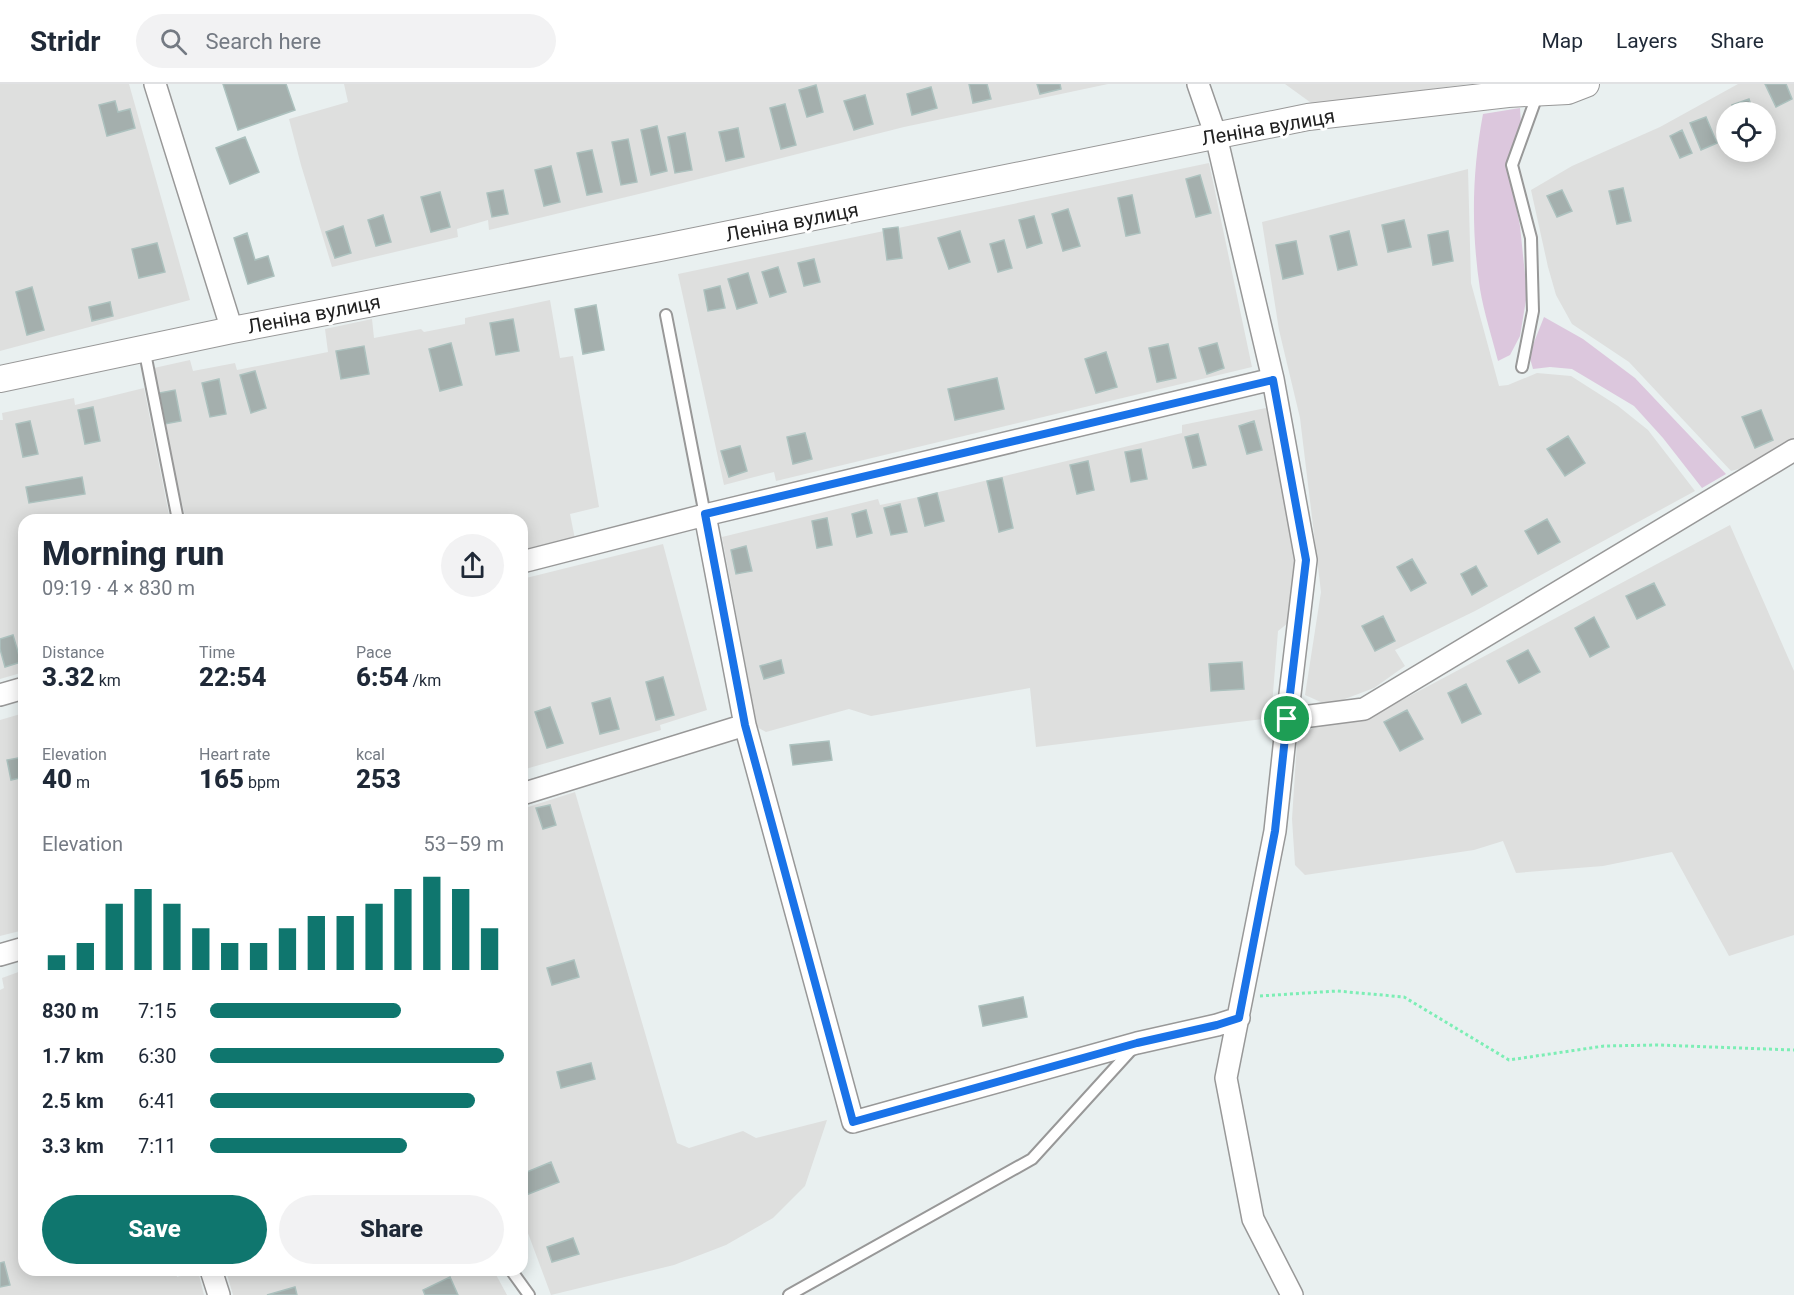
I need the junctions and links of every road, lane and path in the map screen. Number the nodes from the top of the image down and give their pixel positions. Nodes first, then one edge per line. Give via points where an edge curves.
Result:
1 (155, 84) edge
2 (1198, 84) edge
3 (1574, 86) edge
4 (1538, 92) junction
5 (1216, 136) junction
6 (666, 315) dead end
7 (232, 330) junction
8 (144, 348) junction
9 (1522, 367) dead end
10 (0, 379) edge
11 (1273, 380) junction
12 (1794, 450) edge
13 (177, 514) edge
14 (705, 514) junction
15 (528, 560) edge
16 (18, 690) edge
17 (0, 695) edge
18 (1287, 719) junction
19 (745, 725) junction
20 (528, 792) edge
21 (18, 950) edge
22 (0, 955) edge
23 (1241, 1008) junction
24 (1137, 1043) junction
25 (1794, 1050) edge
26 (213, 1276) edge
27 (515, 1276) edge
28 (219, 1295) edge
29 (529, 1295) edge
30 (789, 1295) edge
31 (1292, 1295) edge

1 - 7 street
2 - 5 street
3 - 4 street, Леніна вулиця
4 - 5 street, Леніна вулиця via 1308,117
4 - 9 lane via 1512,165 1531,238 1533,311
5 - 7 street, Леніна вулиця
5 - 11 street
6 - 14 lane
7 - 8 street, Леніна вулиця
8 - 10 street, Леніна вулиця
8 - 13 lane
11 - 14 street
11 - 18 street via 1306,560
12 - 18 street via 1364,709
14 - 15 street
14 - 19 street
16 - 17 street
18 - 23 street via 1275,831
19 - 20 street
19 - 24 street via 853,1122
21 - 22 street
23 - 24 street via 1217,1025
23 - 25 path via 1337,991 1404,997 1509,1060 1605,1046
23 - 31 street via 1226,1078 1252,1219
24 - 30 lane via 1032,1159
26 - 28 street
27 - 29 lane

